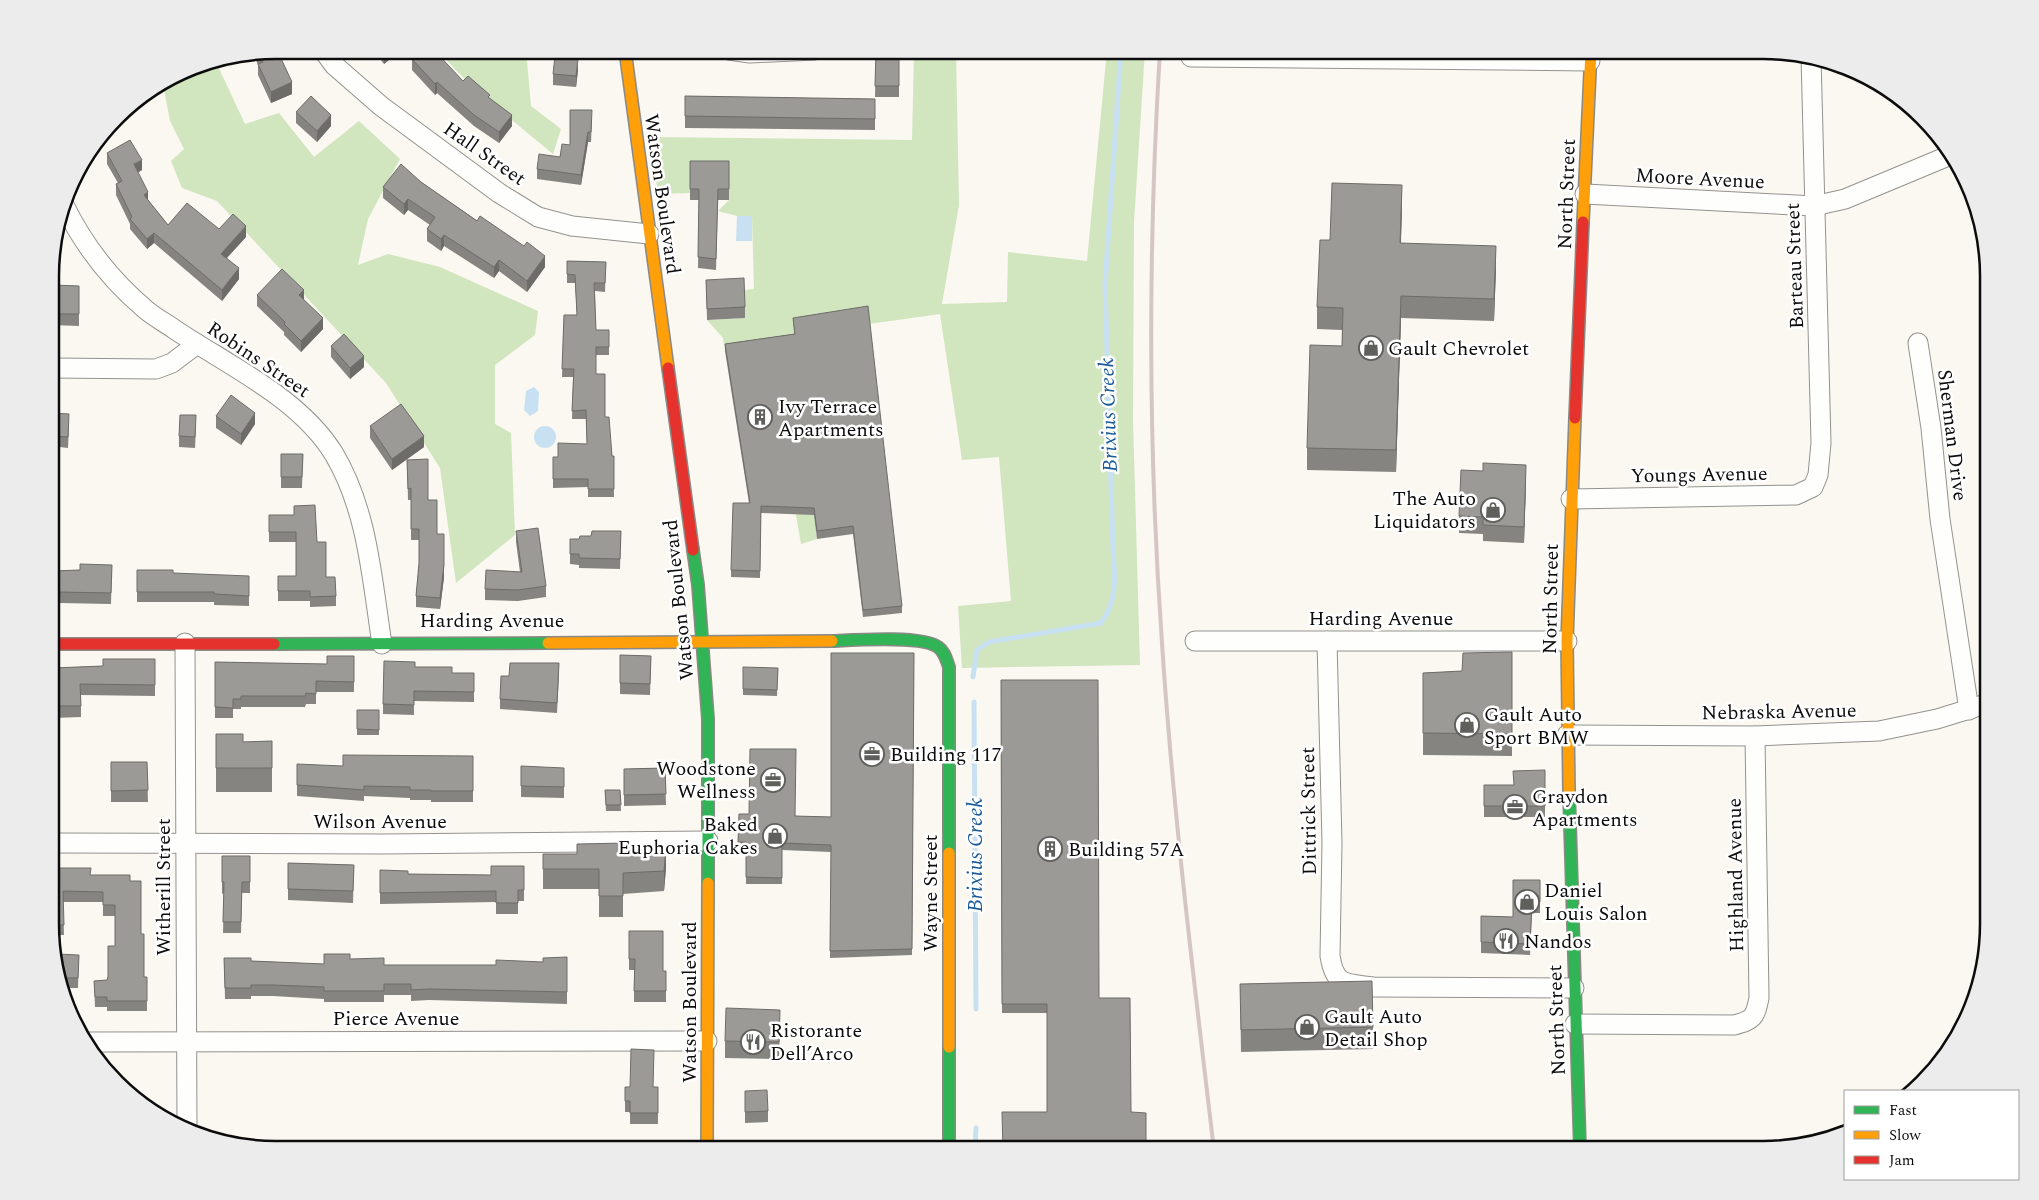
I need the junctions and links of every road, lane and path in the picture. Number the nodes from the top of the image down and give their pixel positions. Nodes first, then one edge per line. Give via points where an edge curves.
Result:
1 (330, 59) edge
2 (626, 59) edge
3 (1590, 59) edge
4 (1811, 64) edge
5 (1945, 157) edge
6 (1585, 194) junction
7 (1814, 206) junction
8 (68, 213) edge
9 (649, 234) junction
10 (1918, 343) dead end
11 (197, 344) junction
12 (59, 368) edge
13 (1818, 474) joint
14 (1571, 499) junction
15 (704, 641) junction
16 (1195, 641) dead end
17 (1328, 641) junction
18 (1567, 641) junction
19 (185, 643) junction
20 (932, 643) joint
21 (59, 644) edge
22 (382, 644) junction
23 (1980, 706) edge
24 (1969, 710) junction
25 (1567, 735) junction
26 (1755, 736) junction
27 (708, 841) junction
28 (185, 843) junction
29 (59, 844) edge
30 (1574, 988) junction
31 (1575, 1024) junction
32 (187, 1041) junction
33 (707, 1041) junction
34 (93, 1042) edge
35 (187, 1123) edge
36 (707, 1141) edge
37 (949, 1141) edge
38 (1580, 1141) edge

1 - 9 street, Hall Street via 381,106 499,193 538,217 572,226
2 - 9 street, Watson Boulevard
3 - 6 street, North Street
4 - 7 street, Barteau Street
5 - 7 street, Moore Avenue via 1846,199
6 - 7 street, Moore Avenue
6 - 14 street, North Street
7 - 13 street, Barteau Street via 1821,443
8 - 11 street, Robins Street via 109,274 146,310
9 - 15 street, Watson Boulevard
10 - 24 street, Sherman Drive
11 - 12 street via 172,363 156,369
11 - 22 street, Robins Street via 274,393 304,417 333,453 353,492 367,544
13 - 14 street, Youngs Avenue via 1813,487 1796,495
14 - 18 street, North Street
15 - 20 street, Harding Avenue via 907,640
15 - 22 street, Harding Avenue
15 - 27 street, Watson Boulevard
16 - 17 street, Harding Avenue
17 - 18 street, Harding Avenue
17 - 30 street, Dittrick Street via 1332,843 1330,956 1333,971 1346,983 1373,987
18 - 25 street, North Street
19 - 21 street, Harding Avenue
19 - 22 street, Harding Avenue
19 - 28 street, Witherill Street
20 - 37 street, Wayne Street via 944,652 948,667
23 - 24 street, Nebraska Avenue
24 - 26 street, Nebraska Avenue via 1879,731
25 - 26 street, Nebraska Avenue
25 - 30 street, North Street
26 - 31 street, Highland Avenue via 1759,998 1756,1013 1749,1021 1734,1025
27 - 28 street, Wilson Avenue
27 - 33 street, Watson Boulevard
28 - 29 street, Wilson Avenue
28 - 32 street, Witherill Street
30 - 31 street, North Street
31 - 38 street, North Street
32 - 33 street, Pierce Avenue
32 - 34 street, Pierce Avenue
32 - 35 street, Witherill Street
33 - 36 street, Watson Boulevard

